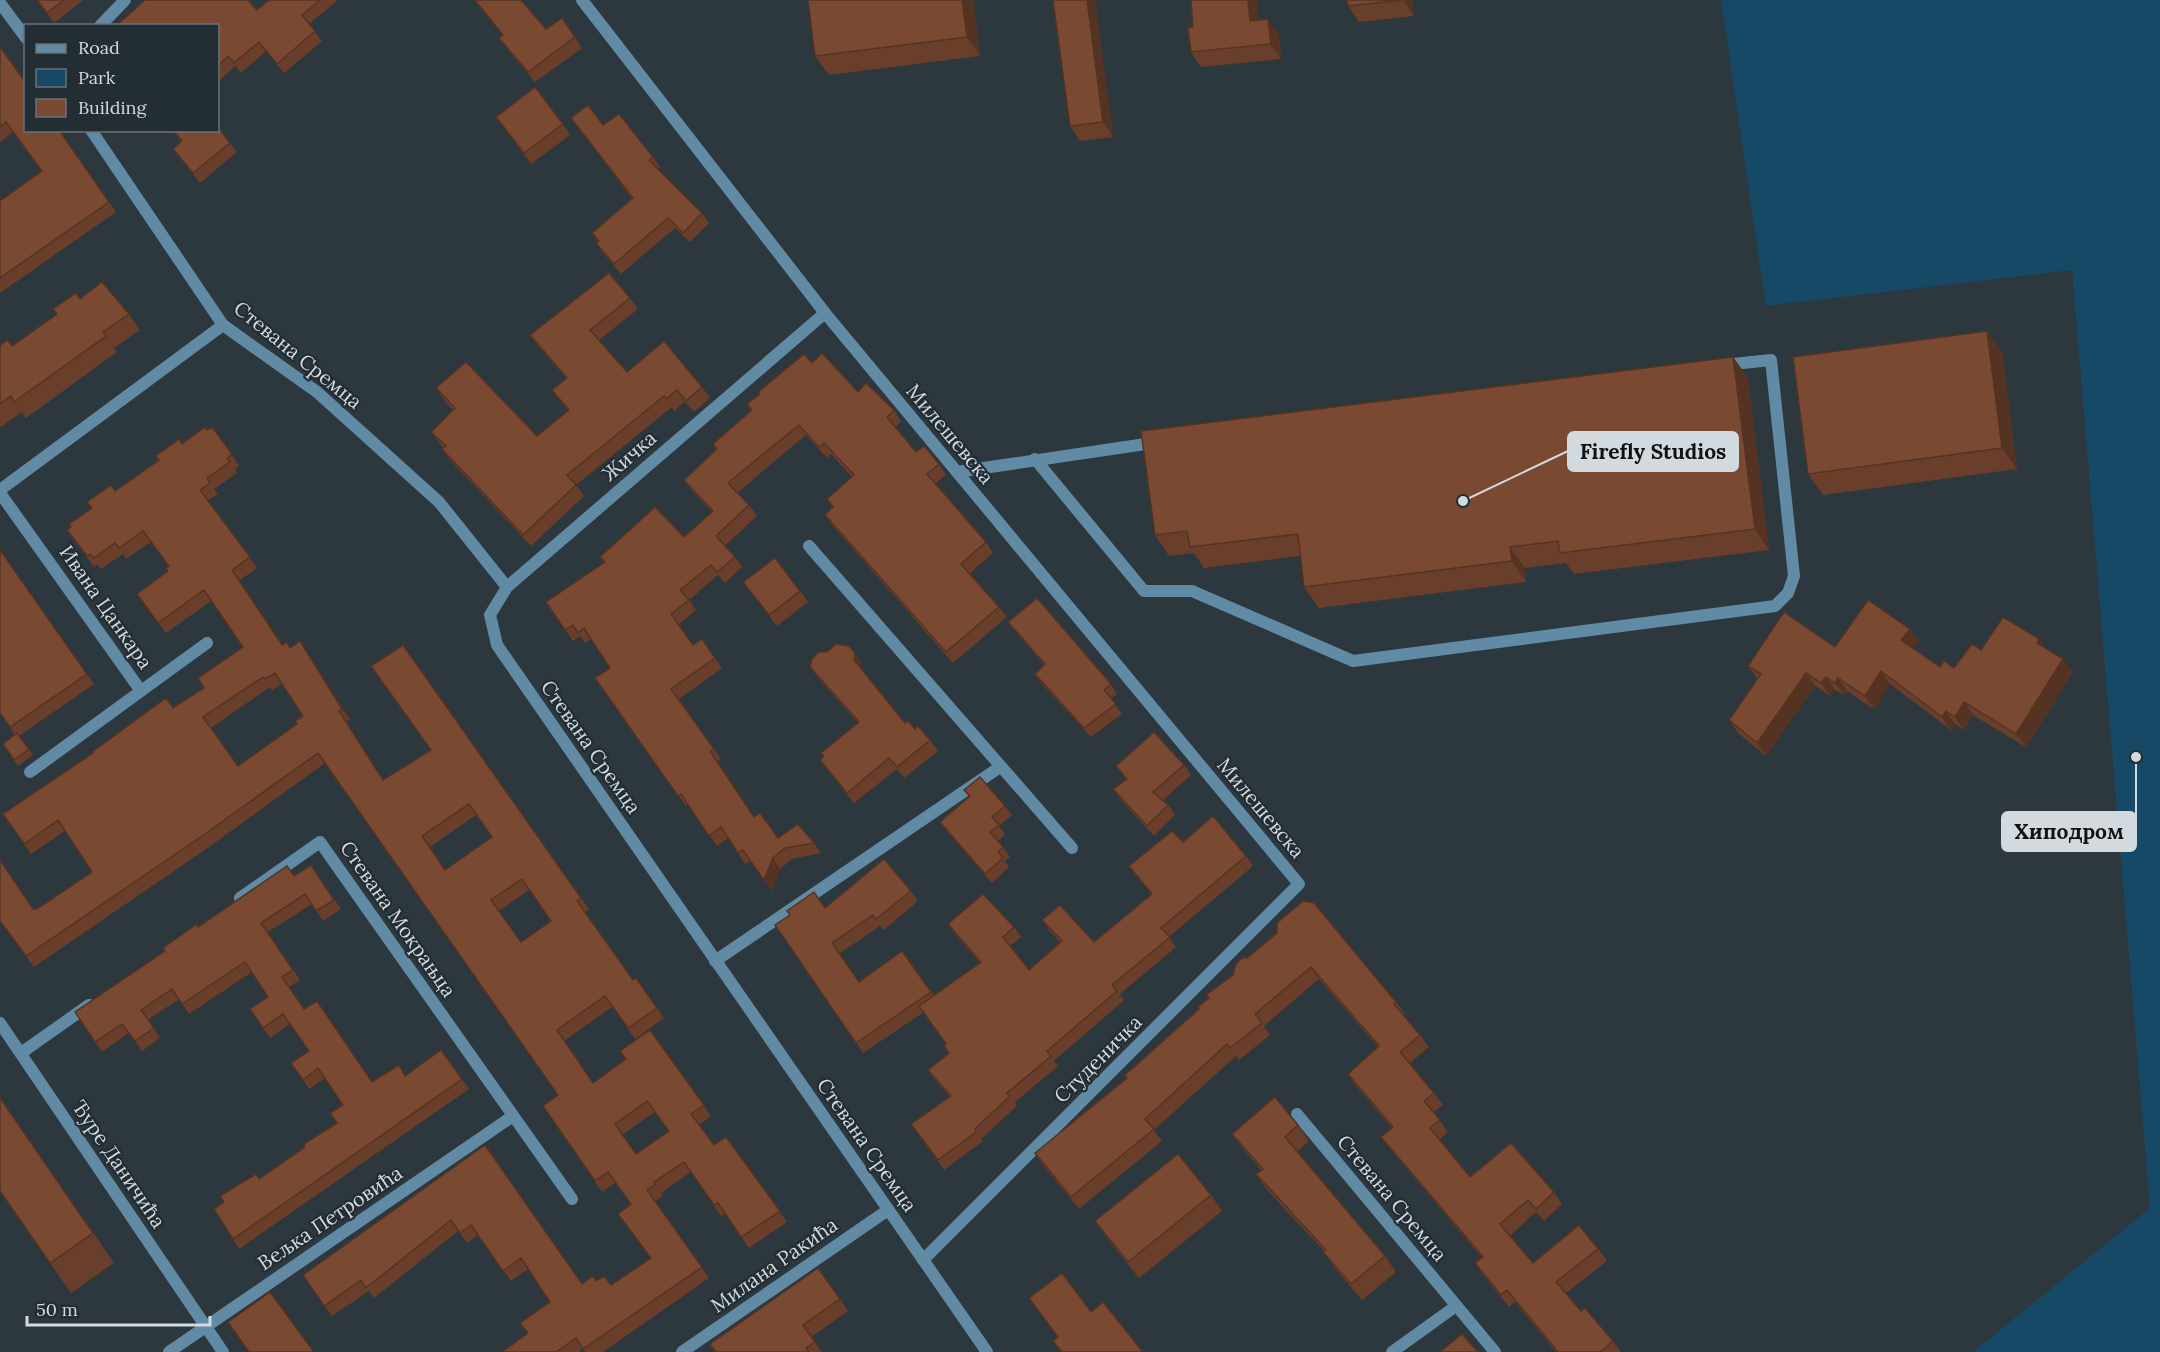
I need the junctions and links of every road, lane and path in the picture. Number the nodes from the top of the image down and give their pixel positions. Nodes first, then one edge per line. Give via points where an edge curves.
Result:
1 (125, 0) edge
2 (582, 0) edge
3 (0, 3) edge
4 (102, 24) edge
5 (24, 35) edge
6 (92, 132) edge
7 (825, 313) junction
8 (223, 325) junction
9 (1714, 366) edge
10 (1176, 440) edge
11 (1035, 459) junction
12 (957, 472) junction
13 (0, 492) edge
14 (809, 546) dead end
15 (507, 587) junction
16 (207, 643) dead end
17 (497, 645) joint
18 (141, 691) junction
19 (1000, 767) junction
20 (30, 772) dead end
21 (1072, 848) dead end
22 (1299, 884) joint
23 (233, 903) edge
24 (715, 960) junction
25 (98, 998) edge
26 (0, 1023) edge
27 (21, 1053) junction
28 (1297, 1114) dead end
29 (513, 1116) junction
30 (572, 1199) dead end
31 (888, 1210) junction
32 (923, 1260) junction
33 (1456, 1306) junction
34 (206, 1327) junction
35 (169, 1352) edge
36 (223, 1352) edge
37 (682, 1352) edge
38 (987, 1352) edge
39 (1392, 1352) edge
40 (1495, 1352) edge

1 - 4 street
2 - 7 street, Милешевска
3 - 5 street
6 - 8 street, Стевана Сремца
7 - 12 street, Милешевска
7 - 15 street, Жичка
8 - 13 street
8 - 15 street, Стевана Сремца via 317,392 439,502
9 - 11 street via 1771,360 1794,576 1788,592 1775,606 1353,661 1192,591 1144,591
10 - 11 street
11 - 12 street
12 - 22 street, Милешевска
13 - 18 street, Ивана Цанкара
14 - 19 street
15 - 17 street, Жичка via 490,615
16 - 18 street
17 - 24 street, Стевана Сремца
18 - 20 street, Ивана Цанкара
19 - 21 street
19 - 24 street
22 - 32 street, Студеничка
23 - 29 street, Стевана Мокрањца via 320,842
24 - 31 street, Стевана Сремца
25 - 27 street
26 - 27 street, Ђуре Даничића
27 - 34 street, Ђуре Даничића
28 - 33 street, Стевана Сремца
29 - 30 street, Стевана Мокрањца
29 - 34 street, Вељка Петровића
31 - 32 street, Стевана Сремца
31 - 37 street, Милана Ракића
32 - 38 street, Стевана Сремца
33 - 39 street
33 - 40 street, Стевана Сремца
34 - 35 street, Вељка Петровића
34 - 36 street, Ђуре Даничића

